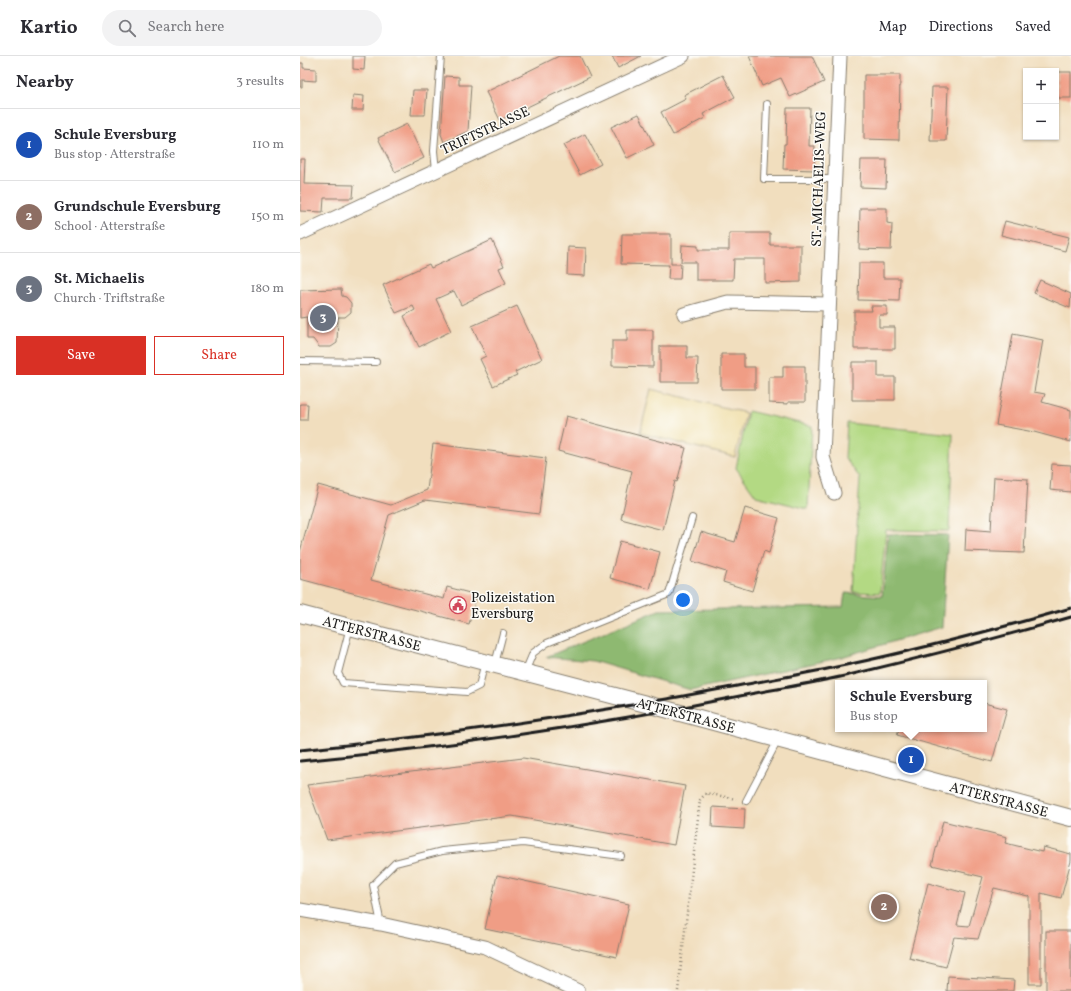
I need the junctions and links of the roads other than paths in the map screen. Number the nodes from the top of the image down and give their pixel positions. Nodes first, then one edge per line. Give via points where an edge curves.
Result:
1 (441, 56) edge
2 (684, 56) edge
3 (840, 56) edge
4 (767, 104) dead end
5 (436, 171) junction
6 (834, 179) junction
7 (300, 234) edge
8 (829, 304) junction
9 (684, 314) dead end
10 (300, 361) edge
11 (376, 362) dead end
12 (834, 493) dead end
13 (692, 518) dead end
14 (300, 614) edge
15 (350, 627) junction
16 (504, 633) dead end
17 (490, 664) junction
18 (524, 672) junction
19 (778, 740) junction
20 (746, 801) road end
21 (1071, 818) edge
22 (621, 856) dead end
23 (300, 910) edge
24 (381, 924) junction
25 (578, 991) edge

1 - 5 lane via 434,151
2 - 5 street, TRIFTSTRASSE
3 - 6 street, ST.-MICHAELIS-WEG
4 - 6 lane via 764,179
5 - 7 street, TRIFTSTRASSE
6 - 8 street, ST.-MICHAELIS-WEG
8 - 9 street via 728,302
8 - 12 street, ST.-MICHAELIS-WEG via 823,457
10 - 11 lane
13 - 18 lane via 669,594 547,643 533,653
14 - 15 street, ATTERSTRASSE
15 - 17 street, ATTERSTRASSE
15 - 17 lane via 338,674 343,683 467,692 479,686
16 - 17 lane
17 - 18 street, ATTERSTRASSE
18 - 19 street, ATTERSTRASSE
19 - 20 lane
19 - 21 street, ATTERSTRASSE
22 - 24 lane via 523,843 442,851 395,863 373,885
23 - 24 street
24 - 25 street via 486,947

